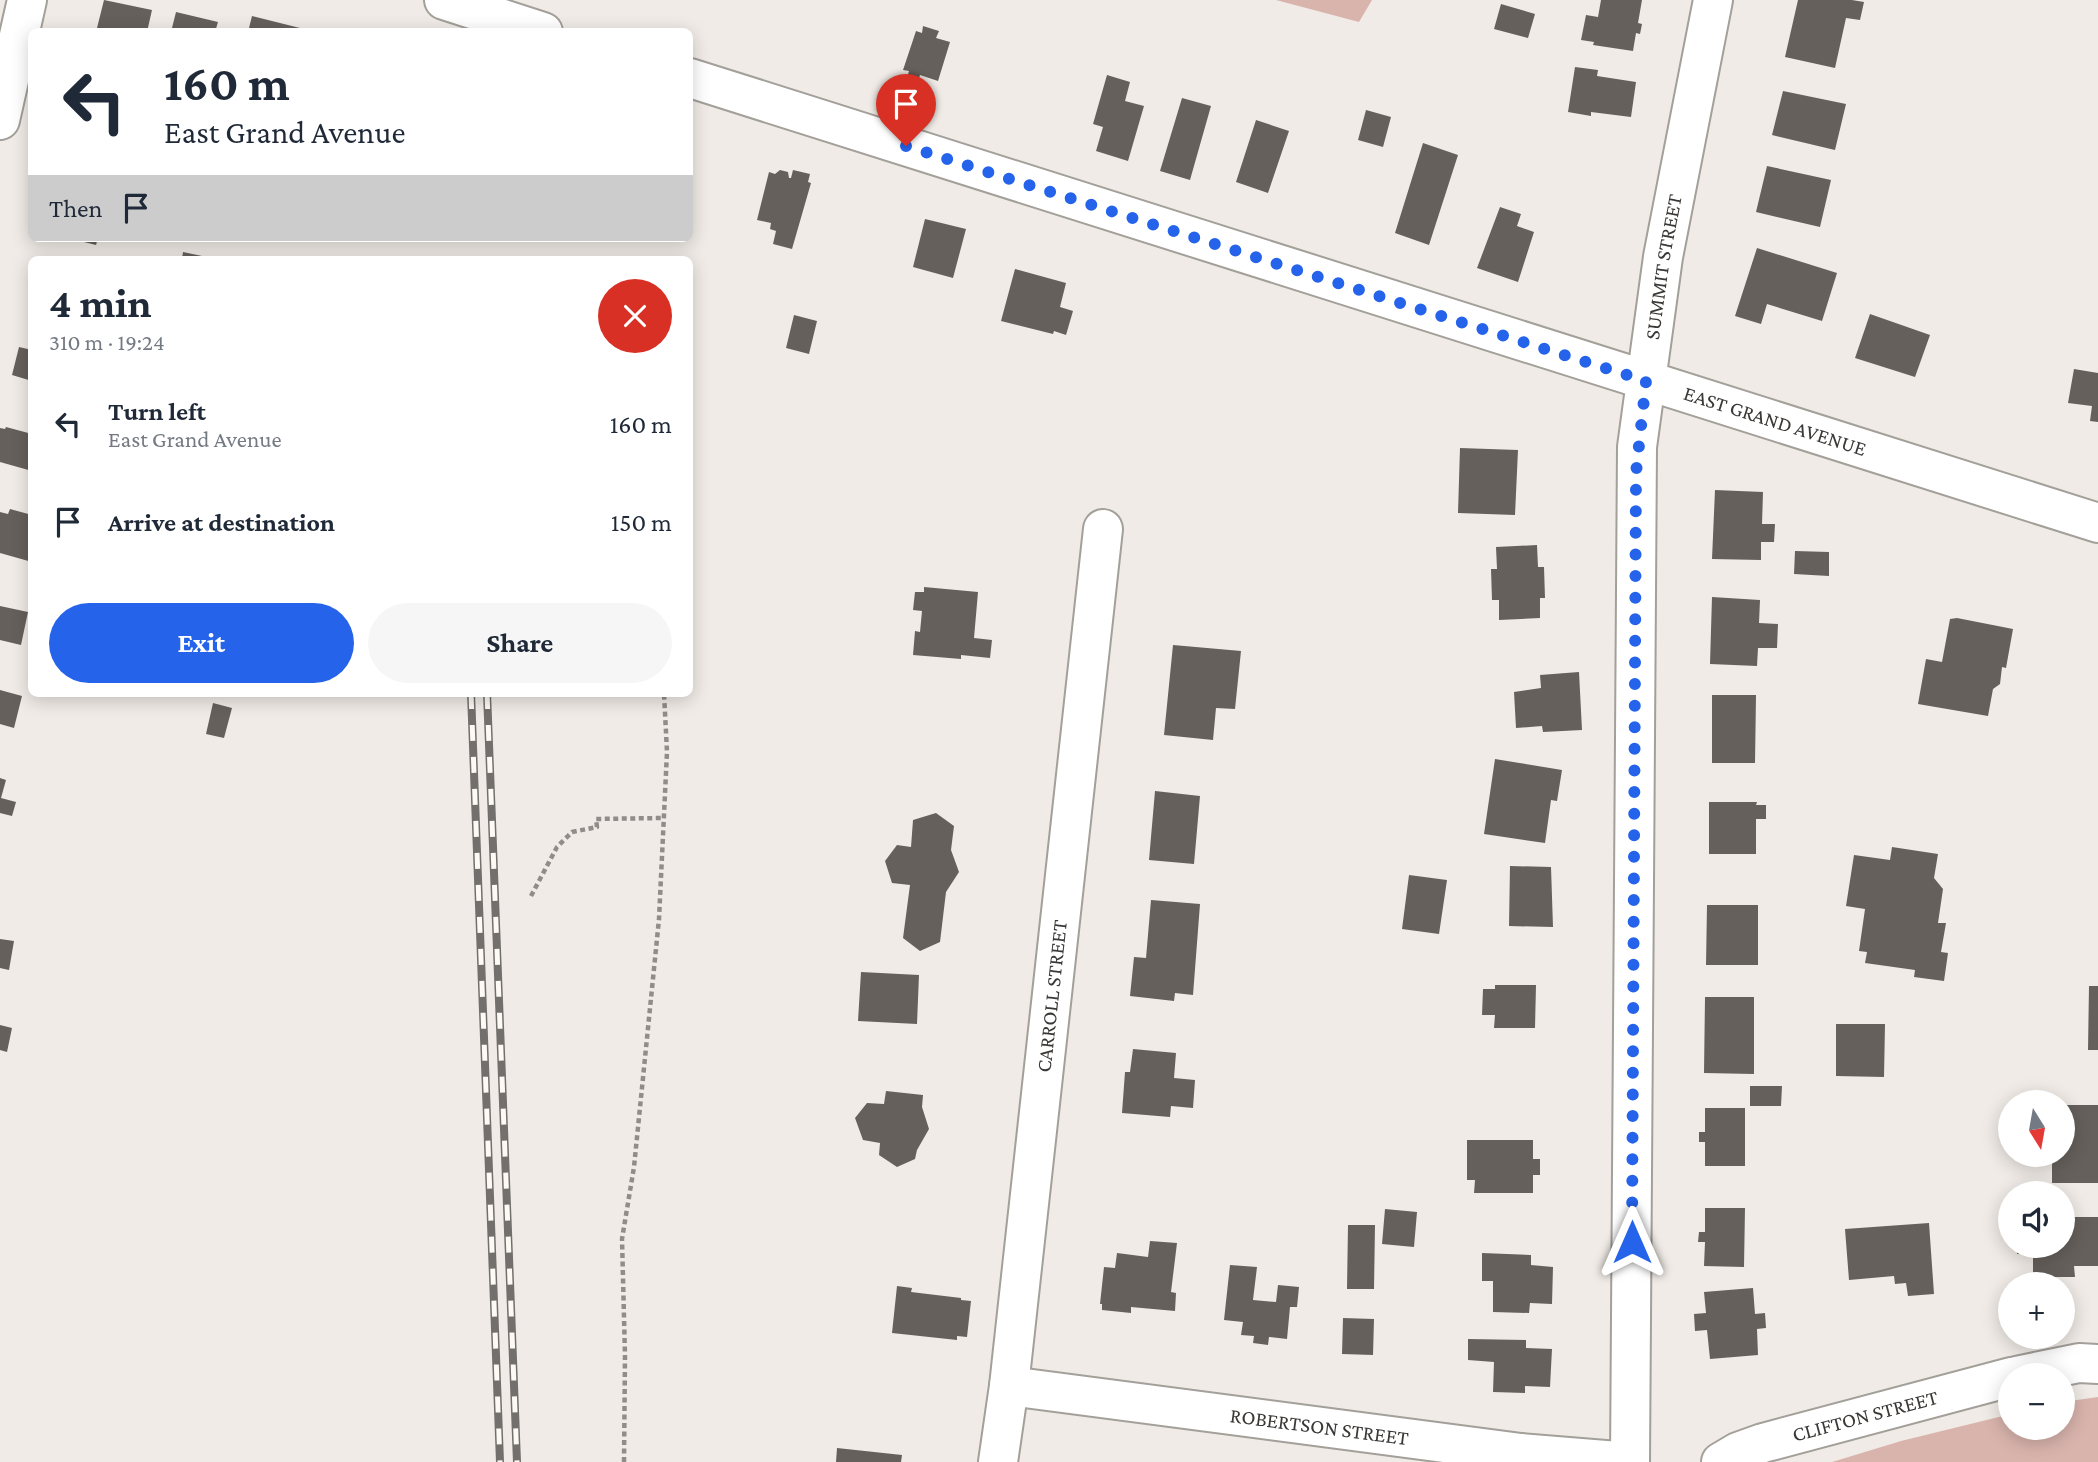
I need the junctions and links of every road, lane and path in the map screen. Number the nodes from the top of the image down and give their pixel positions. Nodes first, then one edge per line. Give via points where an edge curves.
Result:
1 (27, 0) edge
2 (444, 0) edge
3 (1713, 0) edge
4 (531, 28) edge
5 (693, 79) edge
6 (0, 120) edge
7 (1646, 381) junction
8 (2098, 523) edge
9 (1103, 529) dead end
10 (664, 697) edge
11 (664, 818) junction
12 (531, 896) dead end
13 (2075, 1364) edge
14 (2098, 1364) edge
15 (1998, 1380) edge
16 (1009, 1386) junction
17 (624, 1462) edge
18 (998, 1462) edge
19 (1630, 1462) edge
20 (1721, 1462) edge

1 - 6 street
2 - 4 street
3 - 7 street, SUMMIT STREET via 1663,257
5 - 7 street, EAST GRAND AVENUE
7 - 8 street, EAST GRAND AVENUE
7 - 19 street, SUMMIT STREET via 1636,473
9 - 16 street, CARROLL STREET
10 - 11 path
11 - 12 path via 596,819 597,827 572,832 557,846
11 - 17 path via 659,919 634,1167 622,1239
13 - 14 street
15 - 20 street, CLIFTON STREET via 1763,1443
16 - 18 street, CARROLL STREET
16 - 19 street, ROBERTSON STREET via 1521,1453

